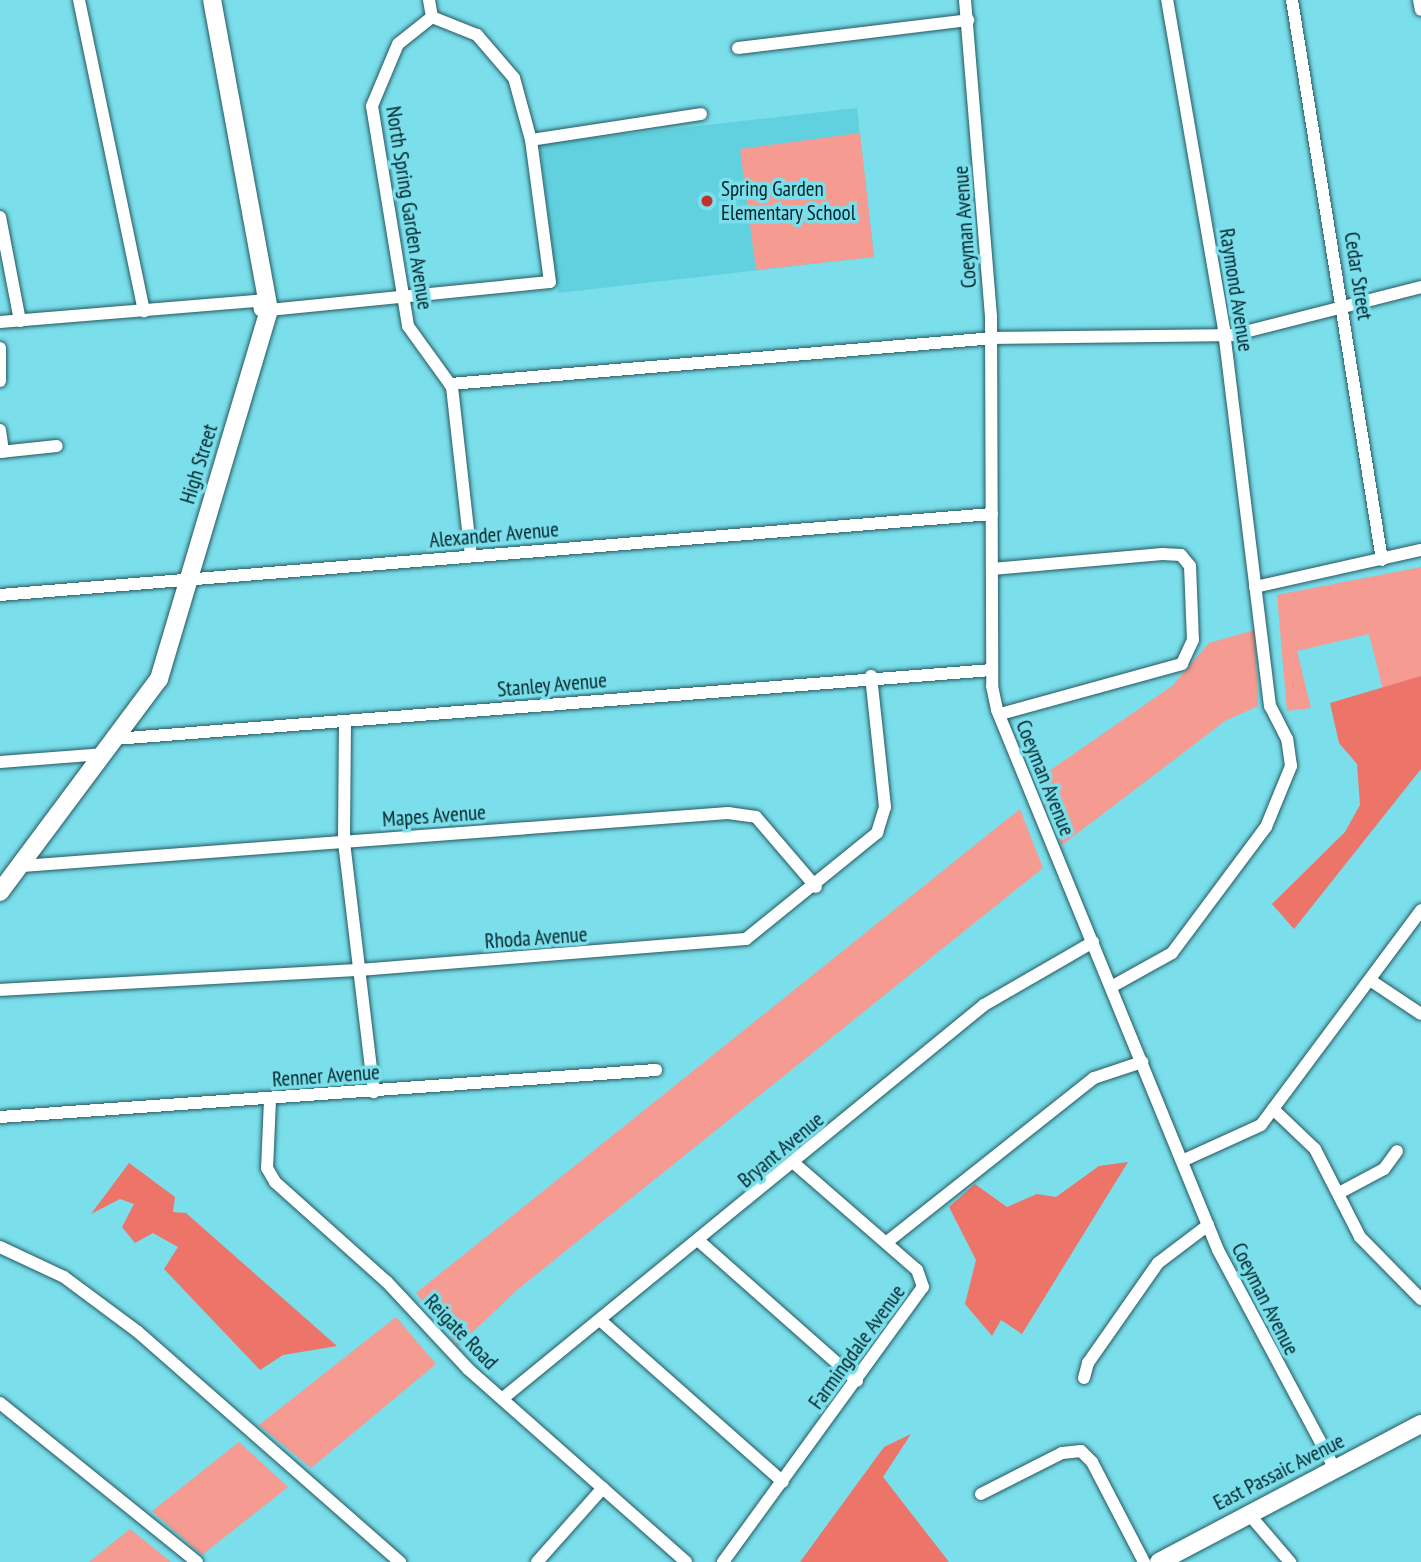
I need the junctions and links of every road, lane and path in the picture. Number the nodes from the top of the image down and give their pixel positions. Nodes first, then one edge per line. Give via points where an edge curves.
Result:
1 (79, 0) edge
2 (212, 0) edge
3 (429, 0) edge
4 (965, 0) edge
5 (1167, 0) edge
6 (1292, 0) edge
7 (1419, 0) edge
8 (1421, 10) edge
9 (432, 17) junction
10 (968, 20) junction
11 (738, 48) dead end
12 (701, 114) dead end
13 (531, 140) junction
14 (0, 217) edge
15 (1421, 287) edge
16 (403, 294) junction
17 (1344, 305) junction
18 (269, 310) junction
19 (144, 311) junction
20 (20, 321) junction
21 (0, 322) edge
22 (1225, 335) junction
23 (991, 338) junction
24 (0, 348) edge
25 (0, 382) edge
26 (450, 384) junction
27 (0, 430) edge
28 (57, 446) dead end
29 (1, 452) edge
30 (992, 514) junction
31 (1421, 550) edge
32 (471, 556) junction
33 (1382, 560) junction
34 (992, 569) junction
35 (189, 579) junction
36 (1255, 587) junction
37 (0, 596) edge
38 (992, 670) junction
39 (871, 676) junction
40 (1000, 714) junction
41 (345, 722) junction
42 (115, 739) junction
43 (103, 754) junction
44 (0, 762) edge
45 (344, 842) junction
46 (22, 866) junction
47 (816, 887) junction
48 (0, 892) edge
49 (1421, 910) edge
50 (1093, 942) junction
51 (359, 970) junction
52 (1370, 980) junction
53 (1111, 987) junction
54 (0, 990) edge
55 (1421, 1014) edge
56 (1142, 1062) junction
57 (656, 1070) dead end
58 (374, 1092) junction
59 (270, 1100) junction
60 (1273, 1109) junction
61 (0, 1117) edge
62 (1397, 1150) dead end
63 (1182, 1161) junction
64 (795, 1164) junction
65 (1339, 1193) junction
66 (1208, 1225) junction
67 (699, 1241) junction
68 (887, 1242) junction
69 (0, 1247) edge
70 (1421, 1299) edge
71 (600, 1320) junction
72 (1084, 1378) dead end
73 (857, 1381) junction
74 (502, 1399) junction
75 (0, 1403) edge
76 (1421, 1424) edge
77 (1335, 1469) junction
78 (783, 1482) junction
79 (603, 1488) junction
80 (981, 1494) dead end
81 (1248, 1513) junction
82 (197, 1562) edge
83 (400, 1562) edge
84 (537, 1562) edge
85 (686, 1562) edge
86 (723, 1562) edge
87 (1144, 1562) edge
88 (1159, 1562) edge
89 (1290, 1562) edge

1 - 19 street
2 - 18 street, High Street
3 - 9 street
4 - 10 street, Coeyman Avenue
5 - 22 street, Raymond Avenue
6 - 17 street, Cedar Street
7 - 8 street
9 - 13 street via 467,28 501,58 514,78
9 - 16 street, North Spring Garden Avenue via 398,44 372,106
10 - 11 street
10 - 23 street, Coeyman Avenue
12 - 13 street
13 - 16 street via 550,282
14 - 20 street
15 - 17 street
16 - 18 street
16 - 26 street, North Spring Garden Avenue via 408,326
17 - 22 street
17 - 33 street, Cedar Street
18 - 19 street via 260,310 258,301
18 - 35 street, High Street
19 - 20 street
20 - 21 street
22 - 23 street
22 - 36 street, Raymond Avenue
23 - 26 street
23 - 30 street, Coeyman Avenue
24 - 25 street
26 - 32 street, North Spring Garden Avenue
27 - 29 street
28 - 29 street
30 - 32 street, Alexander Avenue
30 - 34 street, Coeyman Avenue
31 - 33 street
32 - 35 street, Alexander Avenue
33 - 36 street
34 - 38 street, Coeyman Avenue
34 - 40 street via 1181,555 1190,566 1193,640 1182,664
35 - 37 street, Alexander Avenue
35 - 42 street, High Street via 159,679
36 - 53 street, Raymond Avenue via 1270,706 1287,739 1291,766 1281,797 1266,827 1172,953
38 - 39 street, Stanley Avenue
38 - 40 street, Coeyman Avenue
39 - 41 street, Stanley Avenue
39 - 47 street, Rhoda Avenue via 885,807 881,823 859,851
40 - 50 street, Coeyman Avenue via 1007,743
41 - 42 street, Stanley Avenue
41 - 45 street
42 - 43 street, High Street
43 - 44 street
43 - 46 street, High Street
45 - 46 street, Mapes Avenue
45 - 47 street, Mapes Avenue via 745,814 765,826
45 - 51 street
46 - 48 street, High Street
47 - 51 street, Rhoda Avenue via 761,932 722,944
49 - 52 street
50 - 53 street, Coeyman Avenue
50 - 64 street, Bryant Avenue via 984,1005
51 - 54 street, Rhoda Avenue
51 - 58 street
52 - 55 street
52 - 60 street
53 - 56 street, Coeyman Avenue
56 - 63 street, Coeyman Avenue
56 - 68 street via 1094,1078
57 - 58 street, Renner Avenue
58 - 59 street, Renner Avenue
59 - 61 street, Renner Avenue
59 - 74 street, Reigate Road via 267,1168 275,1182 387,1282 446,1349
60 - 63 street via 1261,1125
60 - 65 street via 1315,1149
62 - 65 street via 1384,1169
63 - 66 street, Coeyman Avenue
64 - 67 street, Bryant Avenue
64 - 68 street, Farmingdale Avenue
65 - 70 street via 1360,1237
66 - 72 street via 1158,1263 1088,1363
66 - 77 street, Coeyman Avenue via 1267,1349
67 - 71 street, Bryant Avenue
67 - 73 street
68 - 73 street, Farmingdale Avenue via 922,1276 923,1287
69 - 83 street via 64,1277 138,1332
71 - 74 street, Bryant Avenue
71 - 78 street
73 - 78 street, Farmingdale Avenue
74 - 79 street, Reigate Road
75 - 82 street
76 - 77 street, East Passaic Avenue
77 - 81 street, East Passaic Avenue
78 - 86 street, Farmingdale Avenue
79 - 84 street
79 - 85 street, Reigate Road
80 - 87 street via 1062,1453 1081,1451 1092,1462
81 - 88 street, East Passaic Avenue
81 - 89 street

